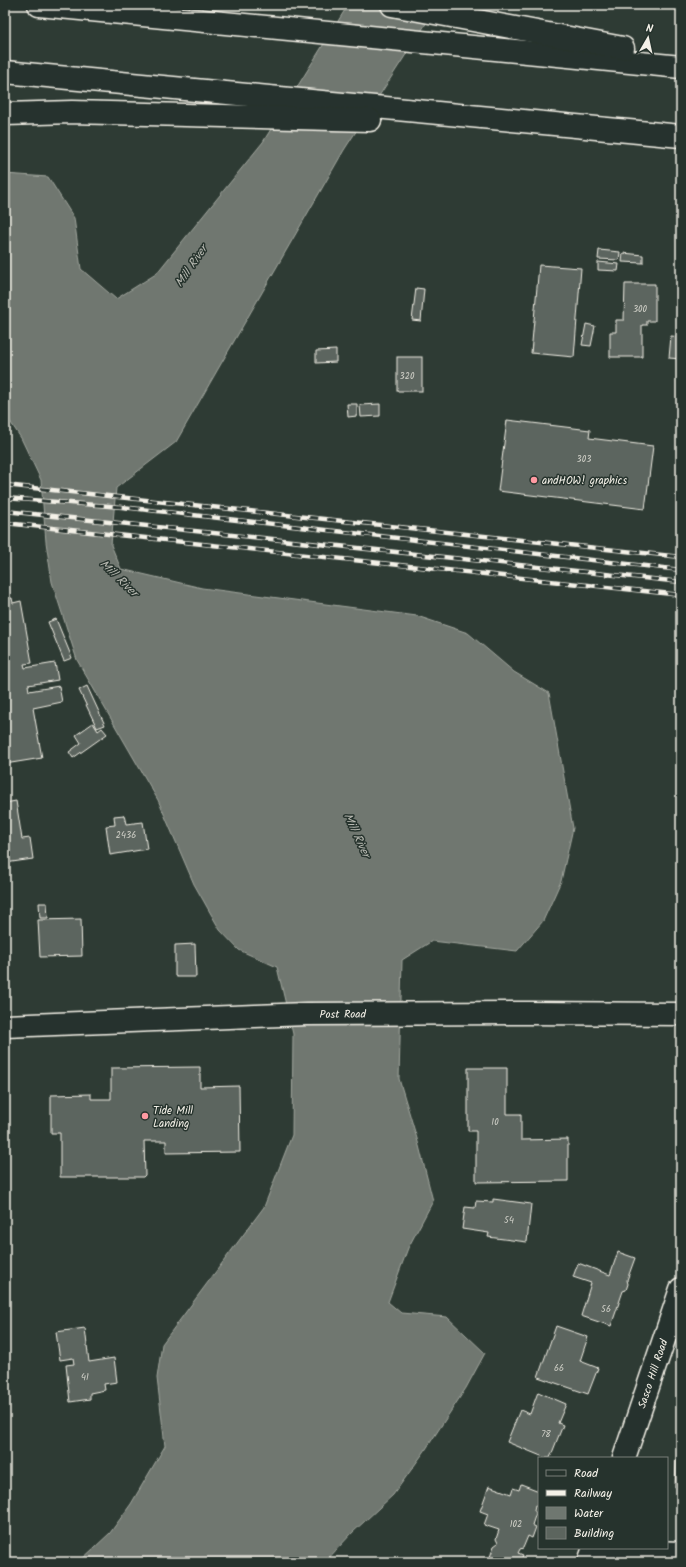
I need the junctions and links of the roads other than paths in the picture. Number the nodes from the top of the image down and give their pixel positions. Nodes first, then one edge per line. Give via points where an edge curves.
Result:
1 (39, 5) edge
2 (392, 5) edge
3 (681, 59) edge
4 (681, 66) edge
5 (5, 72) edge
6 (5, 114) edge
7 (372, 114) junction
8 (681, 136) edge
9 (681, 1014) edge
10 (5, 1026) edge
11 (681, 1289) edge
12 (624, 1457) edge
13 (592, 1553) edge
14 (681, 1553) edge

1 - 4 main road
2 - 3 main road
5 - 7 main road via 286,98
6 - 7 main road via 79,113 273,118
7 - 8 main road via 503,119
9 - 10 main road, Post Road via 306,1014
11 - 12 main road, Sasco Hill Road
13 - 14 main road

